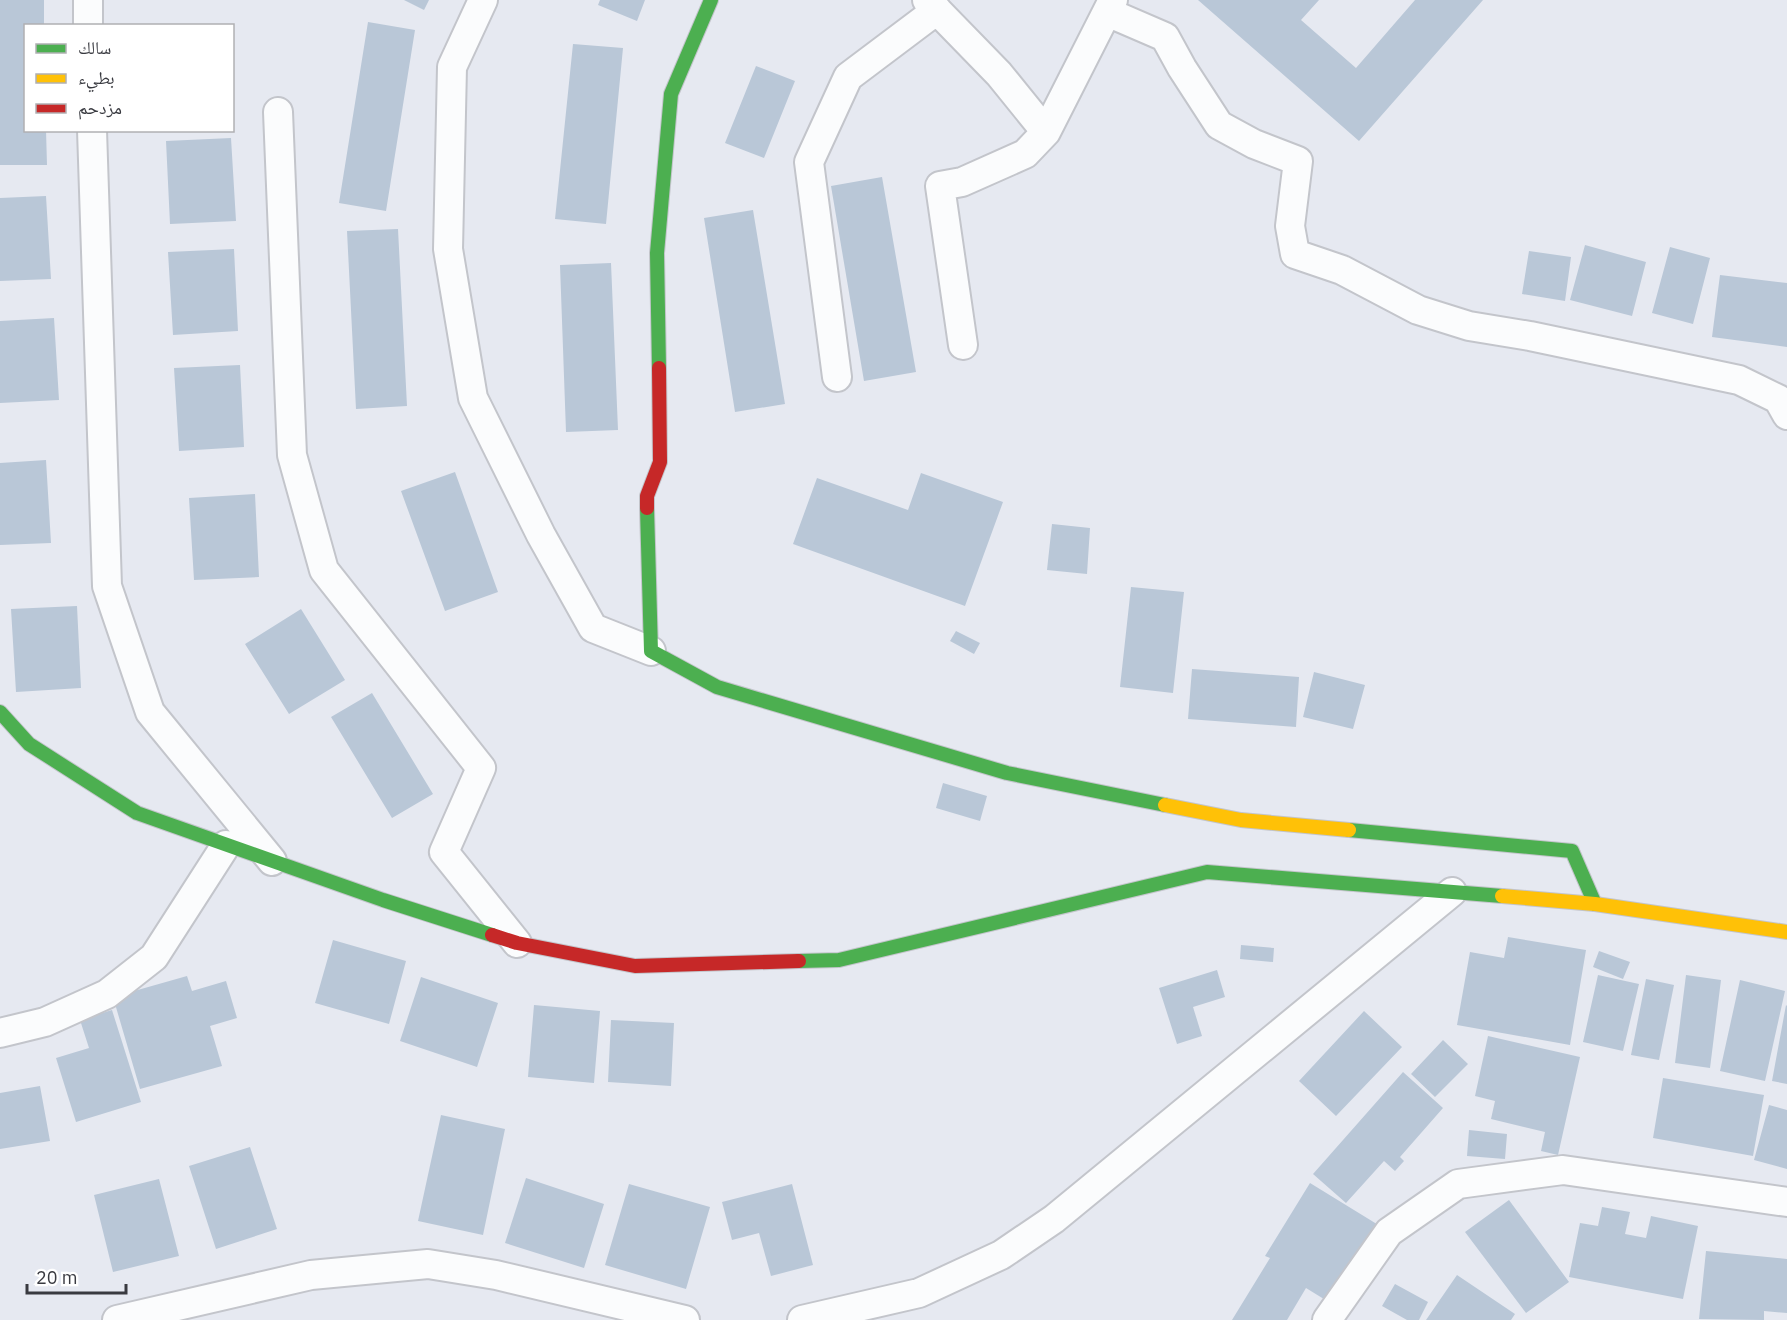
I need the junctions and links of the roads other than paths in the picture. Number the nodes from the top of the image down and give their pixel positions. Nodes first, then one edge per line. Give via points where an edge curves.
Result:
1 (87, 0) edge
2 (483, 0) edge
3 (711, 0) edge
4 (932, 5) edge
5 (1110, 6) edge
6 (88, 24) edge
7 (278, 112) dead end
8 (92, 132) edge
9 (1046, 132) junction
10 (963, 345) dead end
11 (837, 377) dead end
12 (1787, 415) edge
13 (651, 651) junction
14 (0, 712) edge
15 (226, 845) junction
16 (272, 861) junction
17 (1452, 892) junction
18 (1595, 904) junction
19 (1787, 932) edge
20 (518, 944) junction
21 (0, 1034) edge
22 (1787, 1202) edge
23 (117, 1320) edge
24 (686, 1320) edge
25 (802, 1320) edge
26 (1327, 1320) edge

1 - 6 street
2 - 13 street via 452,67 451,79 448,249 473,398 541,535 593,628
3 - 13 street via 671,94 657,253 660,462 648,496
4 - 9 street via 999,74
4 - 11 street via 848,77 809,162
5 - 9 street
5 - 12 street via 1165,37 1220,125 1254,144 1298,161 1290,226 1295,254 1342,270 1418,310 1469,326 1739,380 1778,399
7 - 20 street via 292,455 324,570 481,768 444,852
8 - 16 street via 107,586 150,712
9 - 10 street via 1025,154 962,182 940,186
13 - 18 street via 717,687 1007,773 1241,820 1572,851
14 - 15 street via 29,744 137,813
15 - 16 street
15 - 21 street via 154,957 107,994 45,1022
16 - 20 street
17 - 18 street
17 - 20 street via 1207,872 838,960 635,966
17 - 25 street via 1054,1220 1001,1255 919,1293
18 - 19 street
22 - 26 street via 1563,1170 1458,1184 1389,1232
23 - 24 street via 311,1275 428,1264 496,1275

